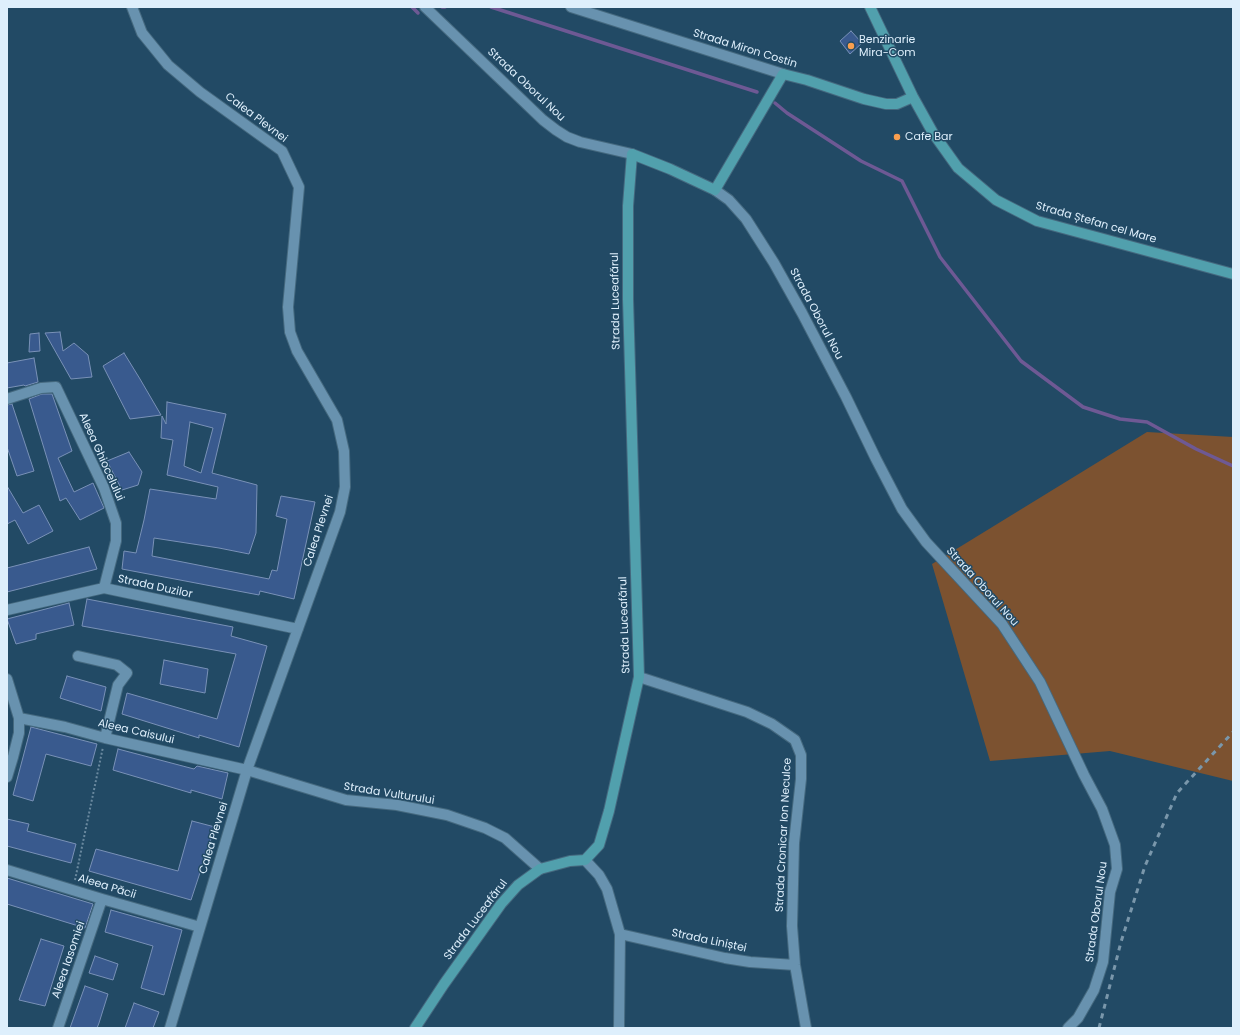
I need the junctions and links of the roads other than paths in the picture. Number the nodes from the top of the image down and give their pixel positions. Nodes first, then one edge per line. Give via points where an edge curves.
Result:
1 (132, 7) edge
2 (425, 7) edge
3 (571, 7) edge
4 (870, 7) edge
5 (783, 74) junction
6 (913, 97) junction
7 (632, 154) junction
8 (715, 190) junction
9 (1233, 274) edge
10 (7, 400) edge
11 (104, 588) junction
12 (7, 610) edge
13 (298, 629) junction
14 (78, 656) dead end
15 (639, 677) junction
16 (7, 679) edge
17 (19, 718) junction
18 (105, 738) junction
19 (10, 756) edge
20 (247, 770) junction
21 (7, 777) edge
22 (586, 860) junction
23 (540, 869) junction
24 (7, 870) edge
25 (102, 899) junction
26 (200, 927) junction
27 (620, 934) junction
28 (795, 965) junction
29 (58, 1028) edge
30 (170, 1028) edge
31 (415, 1028) edge
32 (619, 1028) edge
33 (806, 1028) edge
34 (1068, 1028) edge

1 - 13 street, Calea Plevnei via 142,33 168,65 200,92 282,152 299,187 288,307 290,332 297,351 337,420 344,452 345,487 340,512
2 - 7 street, Strada Oborul Nou via 556,130 580,142
3 - 5 street, Strada Miron Costin
4 - 6 street, Strada Ștefan cel Mare
5 - 6 street, Strada Miron Costin via 886,104 897,104
5 - 8 street
6 - 9 street, Strada Ștefan cel Mare via 933,133 958,168 996,200 1037,221
7 - 8 street, Strada Oborul Nou
7 - 15 street, Strada Luceafărul via 628,206 628,299
8 - 34 street, Strada Oborul Nou via 729,200 746,219 774,264 843,390 902,509 926,542 1002,624 1040,682 1102,809 1115,845 1117,869 1110,892 1103,962 1094,990 1078,1018
10 - 11 street, Aleea Ghiocelului via 41,388 56,387 104,488 116,523 116,540
11 - 12 street, Strada Duzilor
11 - 13 street, Strada Duzilor
13 - 20 street, Calea Plevnei
14 - 18 street via 117,665 127,673 118,685
15 - 22 street, Strada Luceafărul via 609,811 599,845
15 - 28 street, Strada Cronicar Ion Neculce via 747,712 772,724 795,740 802,755 794,843 792,926
16 - 17 street
17 - 18 street, Aleea Caisului
17 - 19 street via 19,733
18 - 20 street, Aleea Caisului
19 - 21 street
20 - 23 street, Strada Vulturului via 346,800 397,805 447,815 505,838
20 - 26 street, Calea Plevnei
22 - 23 street, Strada Luceafărul
22 - 27 street via 607,889
23 - 31 street, Strada Luceafărul via 518,885 501,904
24 - 25 street, Aleea Păcii
25 - 26 street, Aleea Păcii
25 - 29 street, Aleea Iasomiei
26 - 30 street, Calea Plevnei
27 - 28 street, Strada Liniștei via 725,958
27 - 32 street
28 - 33 street, Strada Cronicar Ion Neculce

